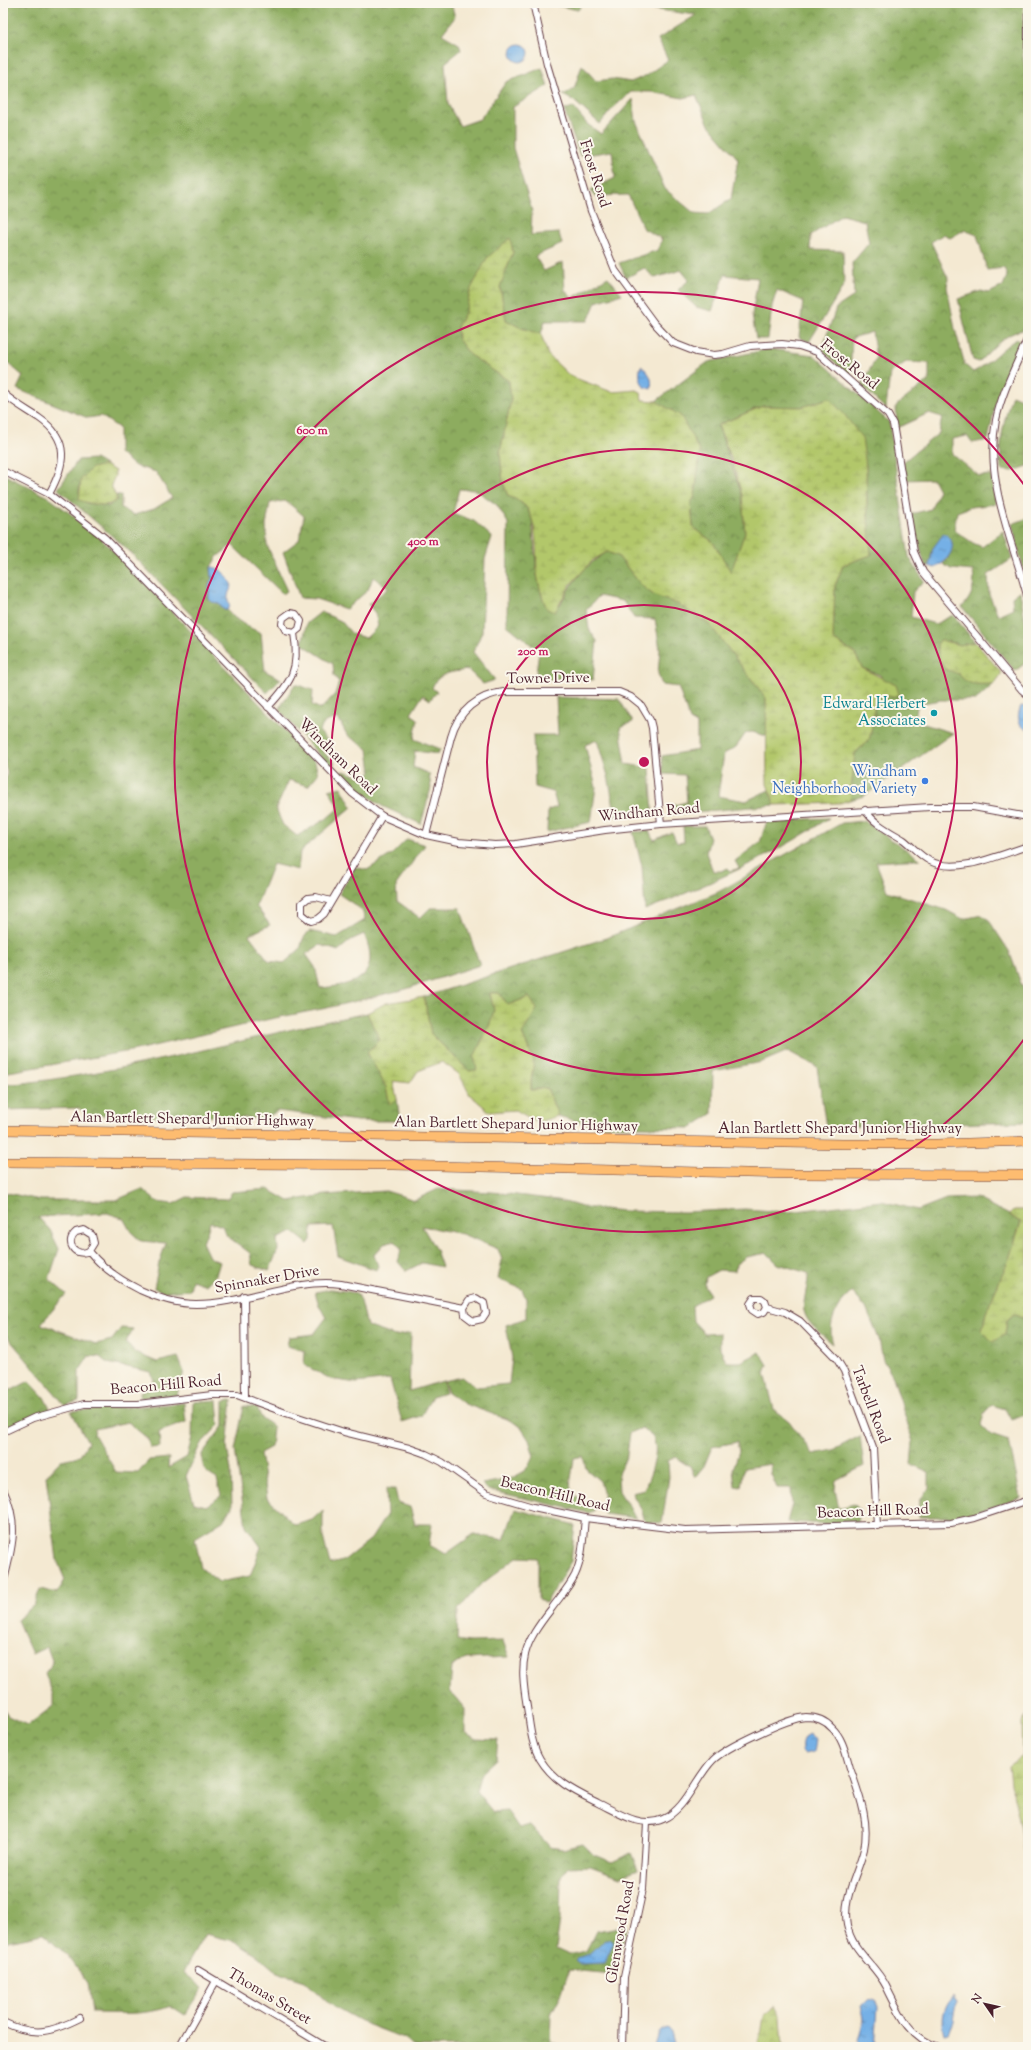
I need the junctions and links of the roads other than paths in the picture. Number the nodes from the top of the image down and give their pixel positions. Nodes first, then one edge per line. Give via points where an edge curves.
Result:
1 (533, 3) edge
2 (1028, 15) edge
3 (1028, 50) edge
4 (1028, 337) edge
5 (3, 393) edge
6 (3, 471) edge
7 (49, 494) junction
8 (1028, 599) edge
9 (294, 633) dead end
10 (1028, 695) edge
11 (268, 707) junction
12 (865, 810) junction
13 (382, 816) junction
14 (1028, 817) edge
15 (661, 824) junction
16 (426, 835) junction
17 (1028, 846) edge
18 (331, 901) junction
19 (3, 1130) edge
20 (1028, 1140) edge
21 (3, 1162) edge
22 (1028, 1175) edge
23 (89, 1251) dead end
24 (244, 1296) junction
25 (767, 1307) dead end
26 (464, 1308) dead end
27 (245, 1397) junction
28 (3, 1432) edge
29 (3, 1489) edge
30 (1028, 1500) edge
31 (586, 1518) junction
32 (877, 1526) junction
33 (3, 1584) edge
34 (647, 1823) junction
35 (198, 1970) dead end
36 (216, 1981) junction
37 (80, 2018) dead end
38 (3, 2022) edge
39 (178, 2047) edge
40 (326, 2047) edge
41 (622, 2047) edge
42 (939, 2047) edge

1 - 10 street, Frost Road via 547,64 584,191 610,261 629,291 673,344 696,352 714,354 750,346 782,344 811,349 888,415 893,424 914,552 920,566
2 - 3 street
4 - 8 street via 1002,400 997,419 995,447 1002,516
5 - 7 street via 49,426 60,443 62,467
6 - 7 street, Windham Road
7 - 11 street, Windham Road via 105,538
9 - 11 street via 296,655 293,673 284,690
11 - 13 street, Windham Road via 340,782
12 - 14 street, Windham Road via 969,807 994,809
12 - 15 street, Windham Road
12 - 17 street via 877,822 936,864 972,864
13 - 16 street, Windham Road
13 - 18 street
15 - 16 street, Windham Road via 495,845 459,842
15 - 16 street, Towne Drive via 652,728 648,716 638,702 628,695 610,690 504,692 476,702 466,709 456,723
18 - 18 street via 316,897 308,898 301,907 302,914 307,919 318,919
19 - 20 highway, Alan Bartlett Shepard Junior Highway via 843,1144 937,1144
21 - 22 highway
23 - 24 street, Spinnaker Drive via 104,1268 120,1279 159,1298 201,1304
24 - 26 street, Spinnaker Drive via 307,1284 332,1283
24 - 27 street
25 - 32 street, Tarbell Road via 796,1318 836,1358 844,1371 873,1448
27 - 28 street, Beacon Hill Road via 220,1394 138,1404 84,1404 33,1418
27 - 31 street, Beacon Hill Road via 286,1413 426,1454 492,1495
29 - 33 street via 12,1513 14,1531
30 - 32 street, Beacon Hill Road via 964,1521
31 - 32 street, Beacon Hill Road via 685,1530
31 - 34 street via 582,1553 574,1577 534,1633 524,1656 524,1689 533,1740 543,1763 564,1785 635,1820
34 - 41 street, Glenwood Road via 643,1889 624,1977
34 - 42 street via 662,1820 676,1810 710,1763 726,1750 796,1718 814,1717 826,1722 841,1740 866,1822 864,1847 847,1905 846,1917 850,1935 855,1947 883,1979 906,2023 918,2037
35 - 36 street, Thomas Street
36 - 39 street
36 - 40 street, Thomas Street
37 - 38 street via 60,2028 42,2032 24,2030

